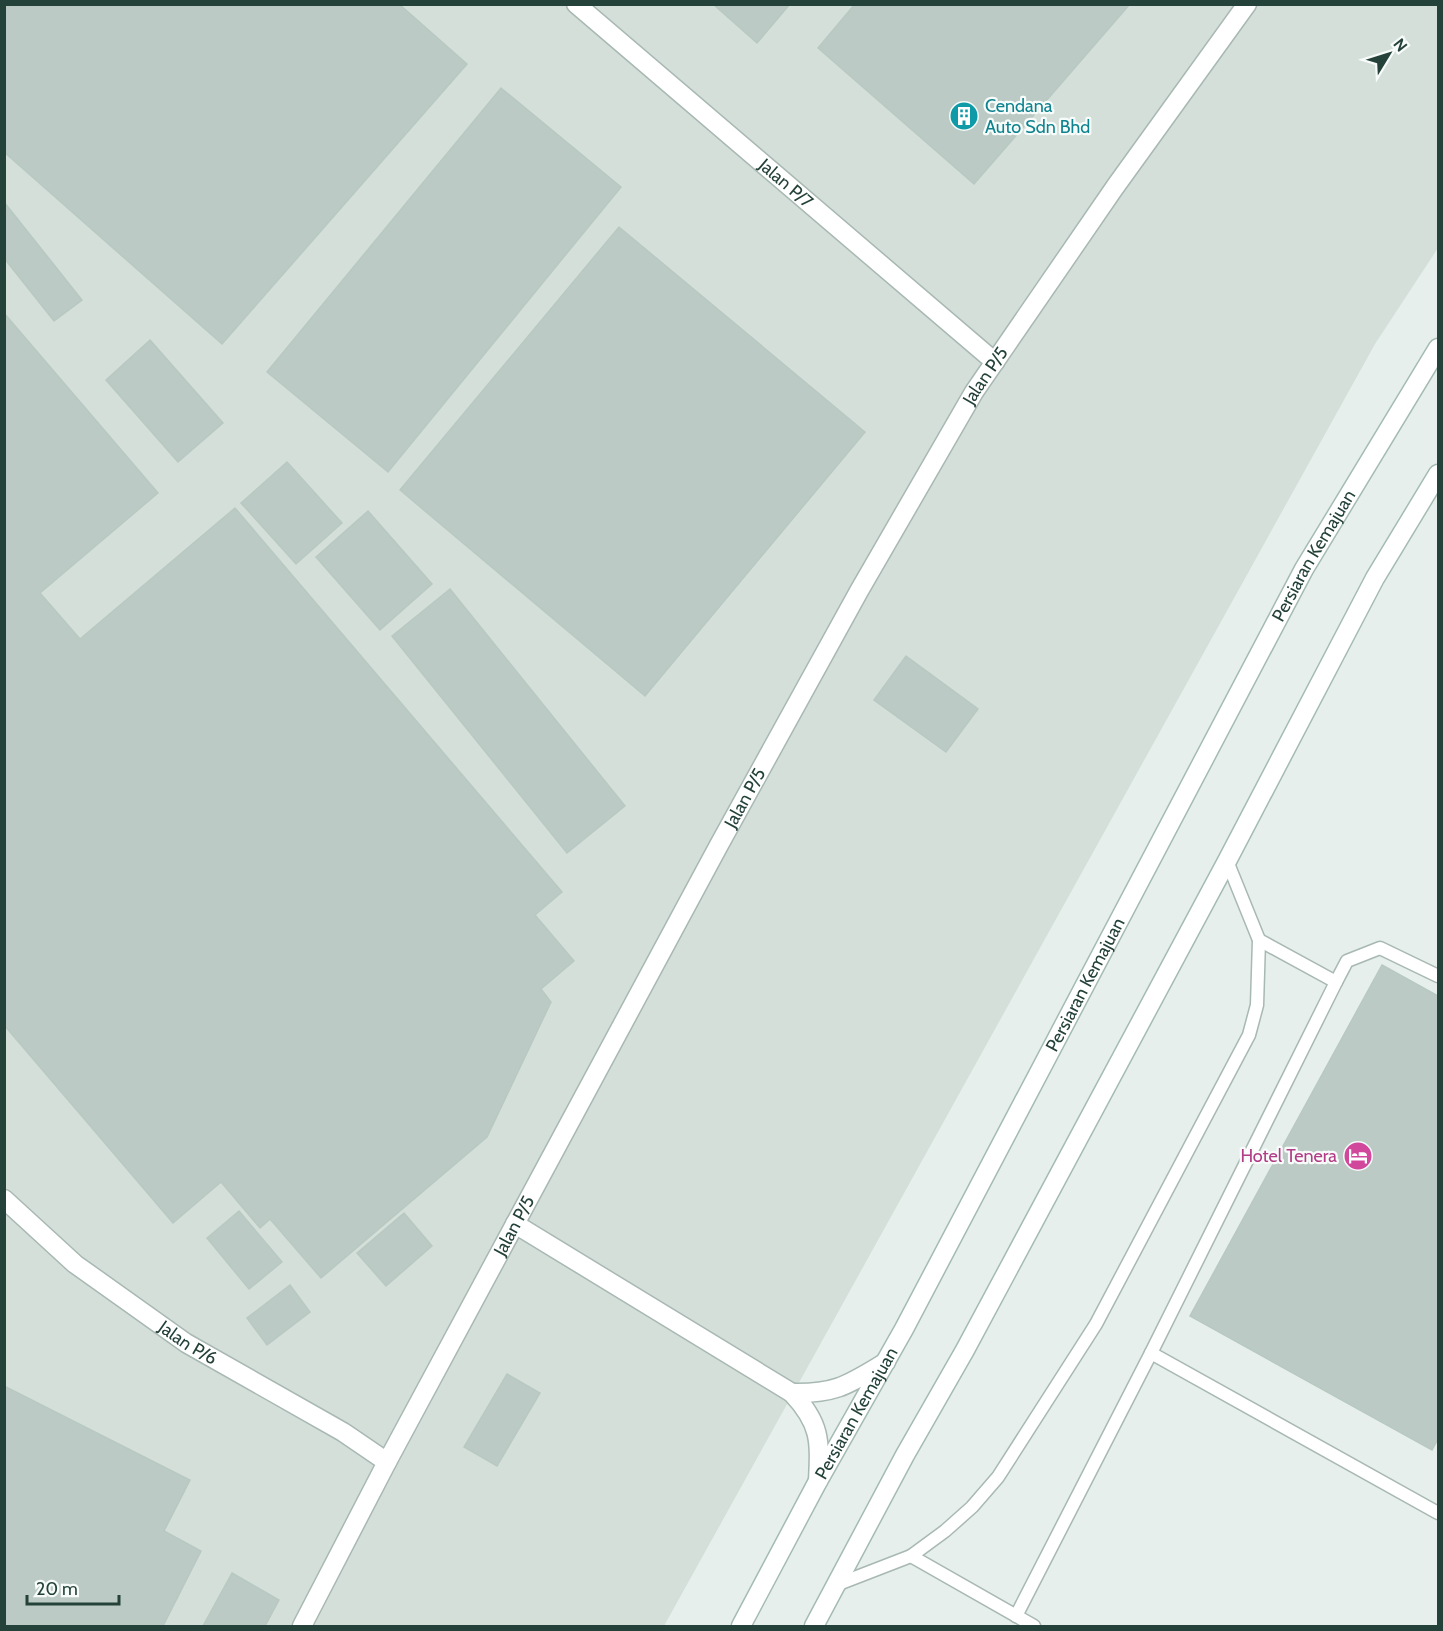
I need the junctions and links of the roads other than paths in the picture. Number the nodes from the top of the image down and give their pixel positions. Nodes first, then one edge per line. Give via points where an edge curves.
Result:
1 (576, 4) edge
2 (1247, 4) edge
3 (1438, 348) edge
4 (995, 362) junction
5 (1438, 474) edge
6 (1227, 861) junction
7 (1259, 940) junction
8 (1438, 976) edge
9 (1336, 982) junction
10 (4, 1199) edge
11 (515, 1224) junction
12 (1151, 1353) junction
13 (886, 1362) junction
14 (792, 1394) junction
15 (387, 1462) junction
16 (818, 1481) junction
17 (1438, 1513) edge
18 (911, 1556) junction
19 (836, 1585) junction
20 (1016, 1616) junction
21 (302, 1626) edge
22 (741, 1626) edge
23 (814, 1626) edge
24 (1034, 1626) edge

1 - 4 street, Jalan P/7
2 - 4 street, Jalan P/5
3 - 13 street, Persiaran Kemajuan via 1304,569
4 - 11 street, Jalan P/5 via 853,601
5 - 6 street via 1375,578
6 - 7 lane
6 - 19 street
7 - 9 lane
7 - 18 lane via 1257,1005 1249,1035 1096,1324 998,1477 958,1519
8 - 9 lane via 1380,948 1347,961
9 - 12 lane
10 - 15 street, Jalan P/6 via 75,1264 186,1343 343,1432
11 - 14 street
11 - 15 street, Jalan P/5
12 - 17 lane
12 - 20 lane
13 - 14 street via 843,1387
13 - 16 street, Persiaran Kemajuan
14 - 16 street via 813,1420 818,1436
15 - 21 street, Jalan P/5
16 - 22 street, Persiaran Kemajuan
18 - 19 lane
18 - 20 lane
19 - 23 street
20 - 24 lane

